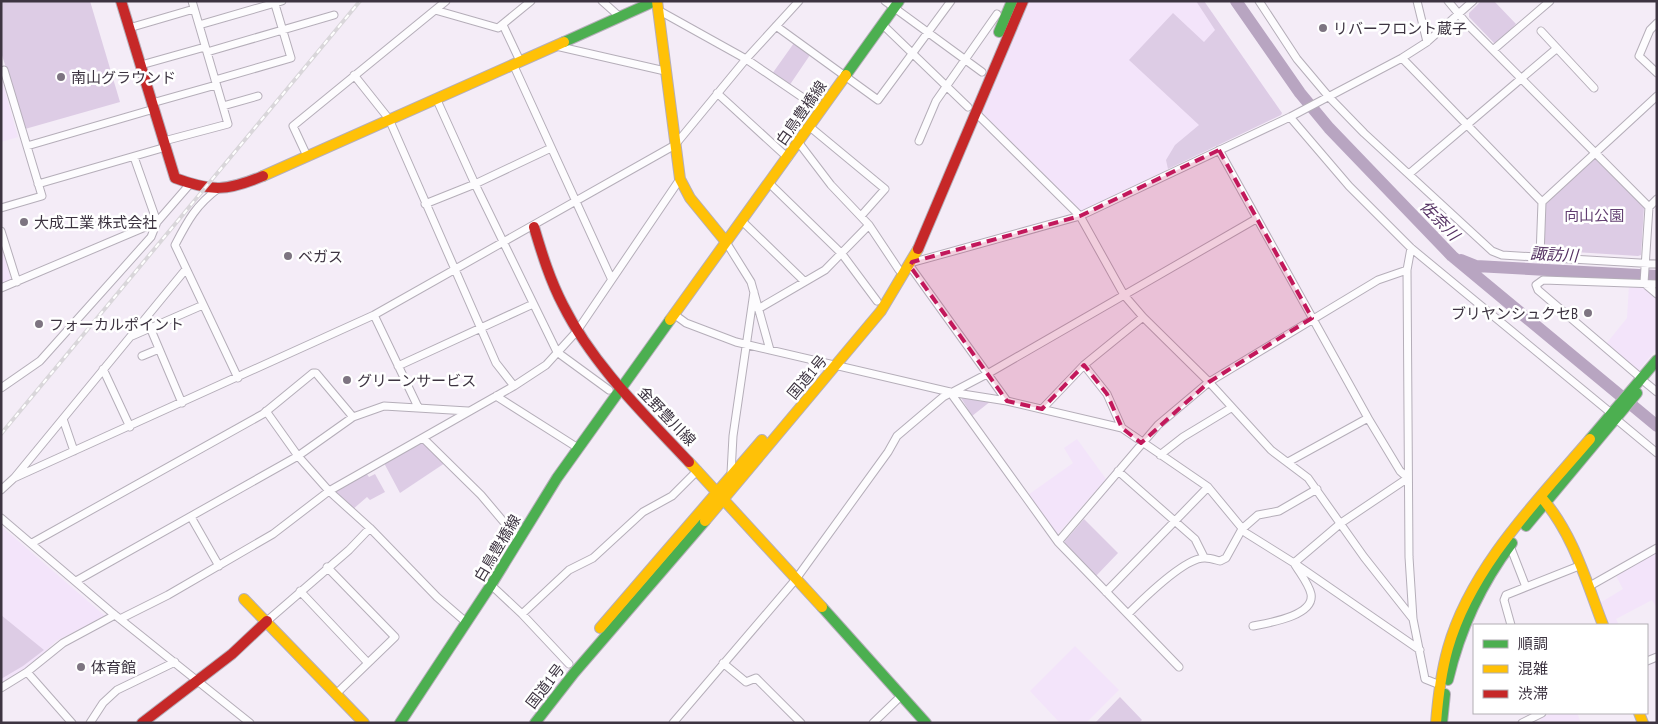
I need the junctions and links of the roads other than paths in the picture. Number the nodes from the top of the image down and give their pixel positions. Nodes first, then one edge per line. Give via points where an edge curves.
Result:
1 (121, 1) edge
2 (192, 1) edge
3 (446, 1) edge
4 (531, 1) edge
5 (602, 1) edge
6 (799, 1) edge
7 (951, 1) edge
8 (1012, 1) edge
9 (1023, 1) edge
10 (1259, 1) edge
11 (1418, 1) edge
12 (1448, 1) edge
13 (1473, 1) edge
14 (1550, 1) edge
15 (277, 2) edge
16 (893, 3) edge
17 (657, 4) edge
18 (194, 9) junction
19 (435, 10) junction
20 (997, 14) dead end
21 (1459, 15) junction
22 (334, 16) dead end
23 (620, 17) junction
24 (1657, 23) edge
25 (199, 25) junction
26 (503, 25) junction
27 (883, 25) junction
28 (776, 26) junction
29 (129, 28) junction
30 (283, 30) junction
31 (1541, 31) dead end
32 (928, 33) junction
33 (1427, 42) junction
34 (555, 46) junction
35 (1556, 49) junction
36 (206, 50) junction
37 (1493, 50) junction
38 (913, 54) junction
39 (1402, 58) junction
40 (746, 59) junction
41 (964, 59) junction
42 (516, 63) junction
43 (141, 65) junction
44 (4, 70) dead end
45 (665, 72) junction
46 (982, 72) junction
47 (1657, 73) edge
48 (354, 75) junction
49 (845, 75) junction
50 (1522, 78) junction
51 (216, 82) junction
52 (946, 85) junction
53 (1594, 88) dead end
54 (717, 93) junction
55 (258, 96) dead end
56 (1657, 96) edge
57 (436, 98) junction
58 (1327, 98) junction
59 (153, 106) junction
60 (223, 106) junction
61 (971, 109) junction
62 (821, 110) junction
63 (1291, 116) junction
64 (389, 120) junction
65 (1467, 125) junction
66 (810, 127) junction
67 (919, 141) dead end
68 (799, 143) junction
69 (165, 144) junction
70 (27, 146) junction
71 (675, 146) junction
72 (552, 148) junction
73 (1219, 150) junction
74 (1594, 152) junction
75 (307, 156) junction
76 (134, 157) junction
77 (788, 158) junction
78 (1409, 174) junction
79 (680, 179) junction
80 (769, 183) junction
81 (38, 184) junction
82 (190, 184) junction
83 (475, 184) junction
84 (219, 188) junction
85 (1657, 199) edge
86 (1542, 202) junction
87 (576, 203) junction
88 (425, 204) junction
89 (1649, 207) junction
90 (1, 208) edge
91 (861, 216) junction
92 (1080, 216) junction
93 (1256, 219) junction
94 (742, 221) junction
95 (157, 222) junction
96 (869, 225) junction
97 (534, 227) junction
98 (1, 231) edge
99 (726, 242) junction
100 (504, 243) junction
101 (1411, 248) junction
102 (842, 254) junction
103 (1540, 256) junction
104 (911, 264) junction
105 (1657, 264) edge
106 (1644, 266) junction
107 (186, 269) junction
108 (899, 270) junction
109 (1408, 270) junction
110 (454, 271) junction
111 (611, 278) junction
112 (804, 281) junction
113 (17, 282) junction
114 (1644, 282) junction
115 (1657, 284) edge
116 (1, 288) edge
117 (754, 292) junction
118 (1657, 294) edge
119 (1124, 295) junction
120 (877, 301) junction
121 (533, 304) junction
122 (203, 305) junction
123 (758, 308) junction
124 (374, 315) junction
125 (675, 315) junction
126 (1143, 317) junction
127 (146, 318) junction
128 (1312, 318) junction
129 (150, 328) junction
130 (480, 329) junction
131 (576, 330) junction
132 (130, 337) junction
133 (746, 345) junction
134 (159, 349) junction
135 (770, 350) junction
136 (557, 352) junction
137 (142, 356) dead end
138 (1657, 360) edge
139 (398, 366) junction
140 (831, 366) junction
141 (1084, 366) junction
142 (103, 369) junction
143 (1657, 371) edge
144 (989, 373) junction
145 (238, 378) junction
146 (1209, 382) junction
147 (1642, 383) junction
148 (514, 386) junction
149 (1, 388) edge
150 (621, 389) junction
151 (610, 390) dead end
152 (950, 392) junction
153 (1657, 392) edge
154 (496, 396) junction
155 (1007, 401) junction
156 (182, 403) junction
157 (418, 407) junction
158 (1231, 408) junction
159 (1042, 409) junction
160 (468, 411) junction
161 (266, 412) junction
162 (1615, 414) junction
163 (353, 417) junction
164 (62, 418) junction
165 (1368, 418) junction
166 (130, 427) junction
167 (1122, 428) junction
168 (423, 438) junction
169 (1141, 443) junction
170 (578, 448) junction
171 (74, 451) junction
172 (1657, 453) edge
173 (1160, 455) junction
174 (298, 456) junction
175 (1288, 462) junction
176 (698, 470) junction
177 (1118, 471) junction
178 (730, 476) junction
179 (14, 478) junction
180 (1408, 478) junction
181 (1208, 487) junction
182 (1317, 489) junction
183 (1, 490) edge
184 (717, 490) junction
185 (329, 491) junction
186 (724, 498) junction
187 (1543, 499) junction
188 (191, 517) junction
189 (1, 518) edge
190 (1175, 520) junction
191 (1341, 523) junction
192 (370, 528) junction
193 (1242, 529) junction
194 (519, 540) junction
195 (1058, 542) junction
196 (32, 543) junction
197 (1510, 546) junction
198 (1657, 548) edge
199 (1204, 557) junction
200 (1294, 563) junction
201 (218, 566) junction
202 (1579, 566) junction
203 (327, 567) junction
204 (796, 579) junction
205 (76, 582) junction
206 (491, 585) junction
207 (1526, 587) junction
208 (1588, 587) junction
209 (300, 591) junction
210 (1106, 592) junction
211 (244, 599) dead end
212 (522, 614) junction
213 (1128, 614) junction
214 (118, 617) junction
215 (1413, 619) junction
216 (267, 621) junction
217 (467, 623) junction
218 (1511, 624) edge
219 (1603, 624) edge
220 (1253, 626) dead end
221 (1420, 650) junction
222 (175, 662) junction
223 (724, 663) junction
224 (368, 664) junction
225 (569, 664) junction
226 (1179, 667) dead end
227 (27, 672) junction
228 (198, 680) junction
229 (1440, 685) junction
230 (1, 688) edge
231 (336, 694) junction
232 (902, 696) junction
233 (1537, 716) edge
234 (72, 723) edge
235 (90, 723) edge
236 (142, 723) edge
237 (250, 723) edge
238 (364, 723) edge
239 (400, 723) edge
240 (525, 723) edge
241 (535, 723) edge
242 (673, 723) edge
243 (801, 723) edge
244 (873, 723) edge
245 (926, 723) edge
246 (1436, 723) edge
247 (1442, 723) edge
248 (1522, 723) edge

1 - 29 main road
2 - 18 street
3 - 19 street
4 - 26 street
5 - 23 street
6 - 28 street
7 - 32 street
8 - 46 main road, 国道1号
9 - 61 main road, 国道1号
10 - 58 street
11 - 33 street
12 - 21 street
13 - 21 street
14 - 37 street
15 - 25 street
15 - 30 street
16 - 27 main road, 白鳥豊橋線
16 - 32 street
17 - 23 main road
17 - 40 street
17 - 45 main road
18 - 25 street
18 - 29 street
19 - 26 street via 498,28
19 - 48 street
20 - 41 street
21 - 33 street
21 - 37 street
22 - 30 street
23 - 34 main road
24 - 47 street via 1650,30 1639,56
25 - 36 street
26 - 42 street
27 - 38 street
27 - 49 main road, 白鳥豊橋線
28 - 40 street
28 - 49 street
29 - 43 main road
30 - 36 street
30 - 51 street via 291,58
31 - 35 street
32 - 38 street
32 - 41 street
33 - 39 street
34 - 42 main road
34 - 45 street
35 - 50 street
35 - 53 street
36 - 43 street
36 - 51 street
37 - 50 street
38 - 49 street via 878,100
38 - 52 street
39 - 58 street
39 - 65 street
40 - 54 street
40 - 62 street
41 - 46 street
41 - 52 street
42 - 57 main road
42 - 72 street
43 - 59 main road
44 - 70 street
45 - 71 main road
46 - 61 main road, 国道1号
48 - 64 street
48 - 75 street via 293,126
49 - 62 main road, 白鳥豊橋線
50 - 65 street
50 - 74 street
51 - 59 street
51 - 60 street
52 - 61 street
52 - 67 street
54 - 71 street
54 - 77 street
55 - 60 street
56 - 74 street
57 - 64 main road
57 - 83 street
58 - 63 street
58 - 78 street
59 - 69 main road
59 - 70 street
60 - 69 street via 228,124
61 - 92 street
61 - 104 main road, 国道1号
61 - 108 main road, 国道1号
62 - 66 main road, 白鳥豊橋線
63 - 73 street
63 - 101 street via 1349,186
64 - 75 main road
64 - 88 street
65 - 78 street
65 - 86 street
66 - 68 main road, 白鳥豊橋線
66 - 91 street via 885,189
68 - 77 main road, 白鳥豊橋線
68 - 91 street via 831,185
69 - 76 street
69 - 82 main road via 175,178
70 - 81 street
71 - 79 main road
71 - 87 street
72 - 83 street
72 - 87 street
73 - 92 street
73 - 93 street
74 - 86 street
74 - 89 street
75 - 84 main road via 237,187
76 - 81 street
76 - 95 street
77 - 80 main road, 白鳥豊橋線
78 - 103 street via 1492,251 1502,255
79 - 99 main road via 690,198
79 - 111 street
80 - 94 main road, 白鳥豊橋線
80 - 102 street
81 - 90 street via 42,196
82 - 84 main road
82 - 95 street
83 - 88 street
83 - 100 street
84 - 107 street via 200,202 175,245
85 - 89 street
86 - 103 street
87 - 97 street
87 - 111 street
88 - 110 street
89 - 106 street
91 - 96 street
92 - 104 street
92 - 119 street
93 - 119 street
93 - 128 street
94 - 99 main road, 白鳥豊橋線
94 - 112 street
95 - 113 street
95 - 149 street via 151,237 60,340 40,361
96 - 102 street
96 - 108 street
97 - 100 street
97 - 131 main road via 551,283
98 - 113 street
99 - 117 street via 747,272
99 - 125 main road, 金野豊川線
100 - 110 street
100 - 121 street
101 - 109 street
101 - 162 street
102 - 112 street via 825,270
102 - 120 street
103 - 106 street
104 - 140 main road, 国道1号 via 881,311
104 - 144 street
105 - 106 street
106 - 114 street
107 - 122 street
107 - 127 street
108 - 120 main road, 国道1号
109 - 128 street via 1378,280
109 - 180 street
110 - 124 street
110 - 130 street
111 - 131 street
112 - 123 street
113 - 116 street
114 - 115 street
114 - 118 street
114 - 147 street via 1542,280 1536,288
117 - 123 street
117 - 133 street
119 - 126 street
119 - 144 street
120 - 140 main road, 国道1号
121 - 130 street
121 - 136 street
122 - 129 street
122 - 145 street
123 - 135 street
124 - 139 street
124 - 145 street
125 - 133 street via 686,323
125 - 150 main road, 金野豊川線
126 - 141 street
126 - 146 street
127 - 129 street
127 - 132 street
128 - 146 street
128 - 165 street
129 - 132 street
129 - 134 street
130 - 139 street
130 - 148 street via 496,363
131 - 136 street
131 - 150 main road
132 - 142 street
133 - 135 street
133 - 178 street
134 - 137 street
134 - 156 street
135 - 140 street
136 - 148 street via 546,364
136 - 151 street
138 - 147 main road
139 - 157 street
140 - 152 street
140 - 178 main road, 国道1号
140 - 186 main road, 国道1号
141 - 159 street
141 - 167 street via 1107,394
142 - 164 street
142 - 166 street
143 - 147 main road
144 - 152 street
144 - 155 street
145 - 156 street
146 - 158 street
146 - 169 street
147 - 153 street
147 - 162 main road
148 - 154 street
150 - 170 main road, 白鳥豊橋線
150 - 176 main road, 金野豊川線
152 - 155 street
152 - 195 street
152 - 204 street via 897,436
154 - 160 street
154 - 170 street
155 - 159 street
156 - 166 street
157 - 160 street
157 - 163 street via 384,406
158 - 173 street
158 - 175 street via 1271,450
159 - 167 street
160 - 168 street
161 - 163 street via 316,373
161 - 174 street
161 - 196 street
162 - 172 street
162 - 187 main road
163 - 174 street
164 - 171 street
164 - 179 street
165 - 175 street
165 - 180 street via 1400,471
166 - 171 street
167 - 169 street
168 - 185 street
168 - 194 street via 481,495
169 - 173 street
169 - 177 street
170 - 194 main road, 白鳥豊橋線
171 - 179 street
173 - 181 street
174 - 185 street
174 - 188 street
175 - 182 street
176 - 184 main road, 金野豊川線
176 - 212 street via 672,496 643,512 592,558 569,570
177 - 190 street
177 - 195 street
178 - 184 main road, 国道1号
179 - 183 street
180 - 191 street
180 - 215 street via 1408,558
181 - 190 street
181 - 193 street
182 - 191 street
182 - 193 street via 1279,511 1258,515
184 - 186 main road, 金野豊川線
184 - 225 main road, 国道1号
185 - 192 street
185 - 201 street via 273,534
186 - 204 main road, 金野豊川線
186 - 241 main road, 国道1号
187 - 197 main road
187 - 202 main road via 1557,514
187 - 229 main road via 1495,553 1473,589 1454,631
188 - 201 street
188 - 205 street
189 - 196 street
190 - 199 street via 1195,539
190 - 210 street
191 - 200 street
191 - 215 street via 1364,558
192 - 203 street
192 - 217 street
193 - 199 street via 1226,558 1220,561
193 - 200 street
194 - 206 main road, 白鳥豊橋線
195 - 210 street
196 - 205 street
197 - 207 street
197 - 247 main road via 1491,571 1461,632 1446,690
198 - 208 street
199 - 213 street via 1159,583
200 - 220 street via 1311,592 1311,598 1301,612
200 - 221 street
201 - 214 street
202 - 207 street
202 - 208 main road
203 - 209 street
203 - 224 street via 395,637
204 - 223 street
204 - 232 main road, 金野豊川線
205 - 214 street
206 - 212 street
206 - 217 main road, 白鳥豊橋線
207 - 218 street via 1506,595 1504,600
208 - 219 main road
209 - 216 street
209 - 224 street
210 - 213 street
211 - 216 main road
212 - 225 street
213 - 226 street
214 - 222 street
214 - 227 street via 63,643
215 - 221 street
216 - 228 main road
216 - 231 main road
217 - 239 main road, 白鳥豊橋線
221 - 229 street via 1425,679
222 - 228 street
222 - 235 street via 117,690 103,703
223 - 242 street
223 - 243 street via 746,682 756,678
224 - 231 street
225 - 240 main road, 国道1号
227 - 230 street
227 - 234 street
228 - 236 main road
228 - 237 street
229 - 246 main road
231 - 238 main road
232 - 244 street
232 - 245 main road, 金野豊川線
233 - 248 street

